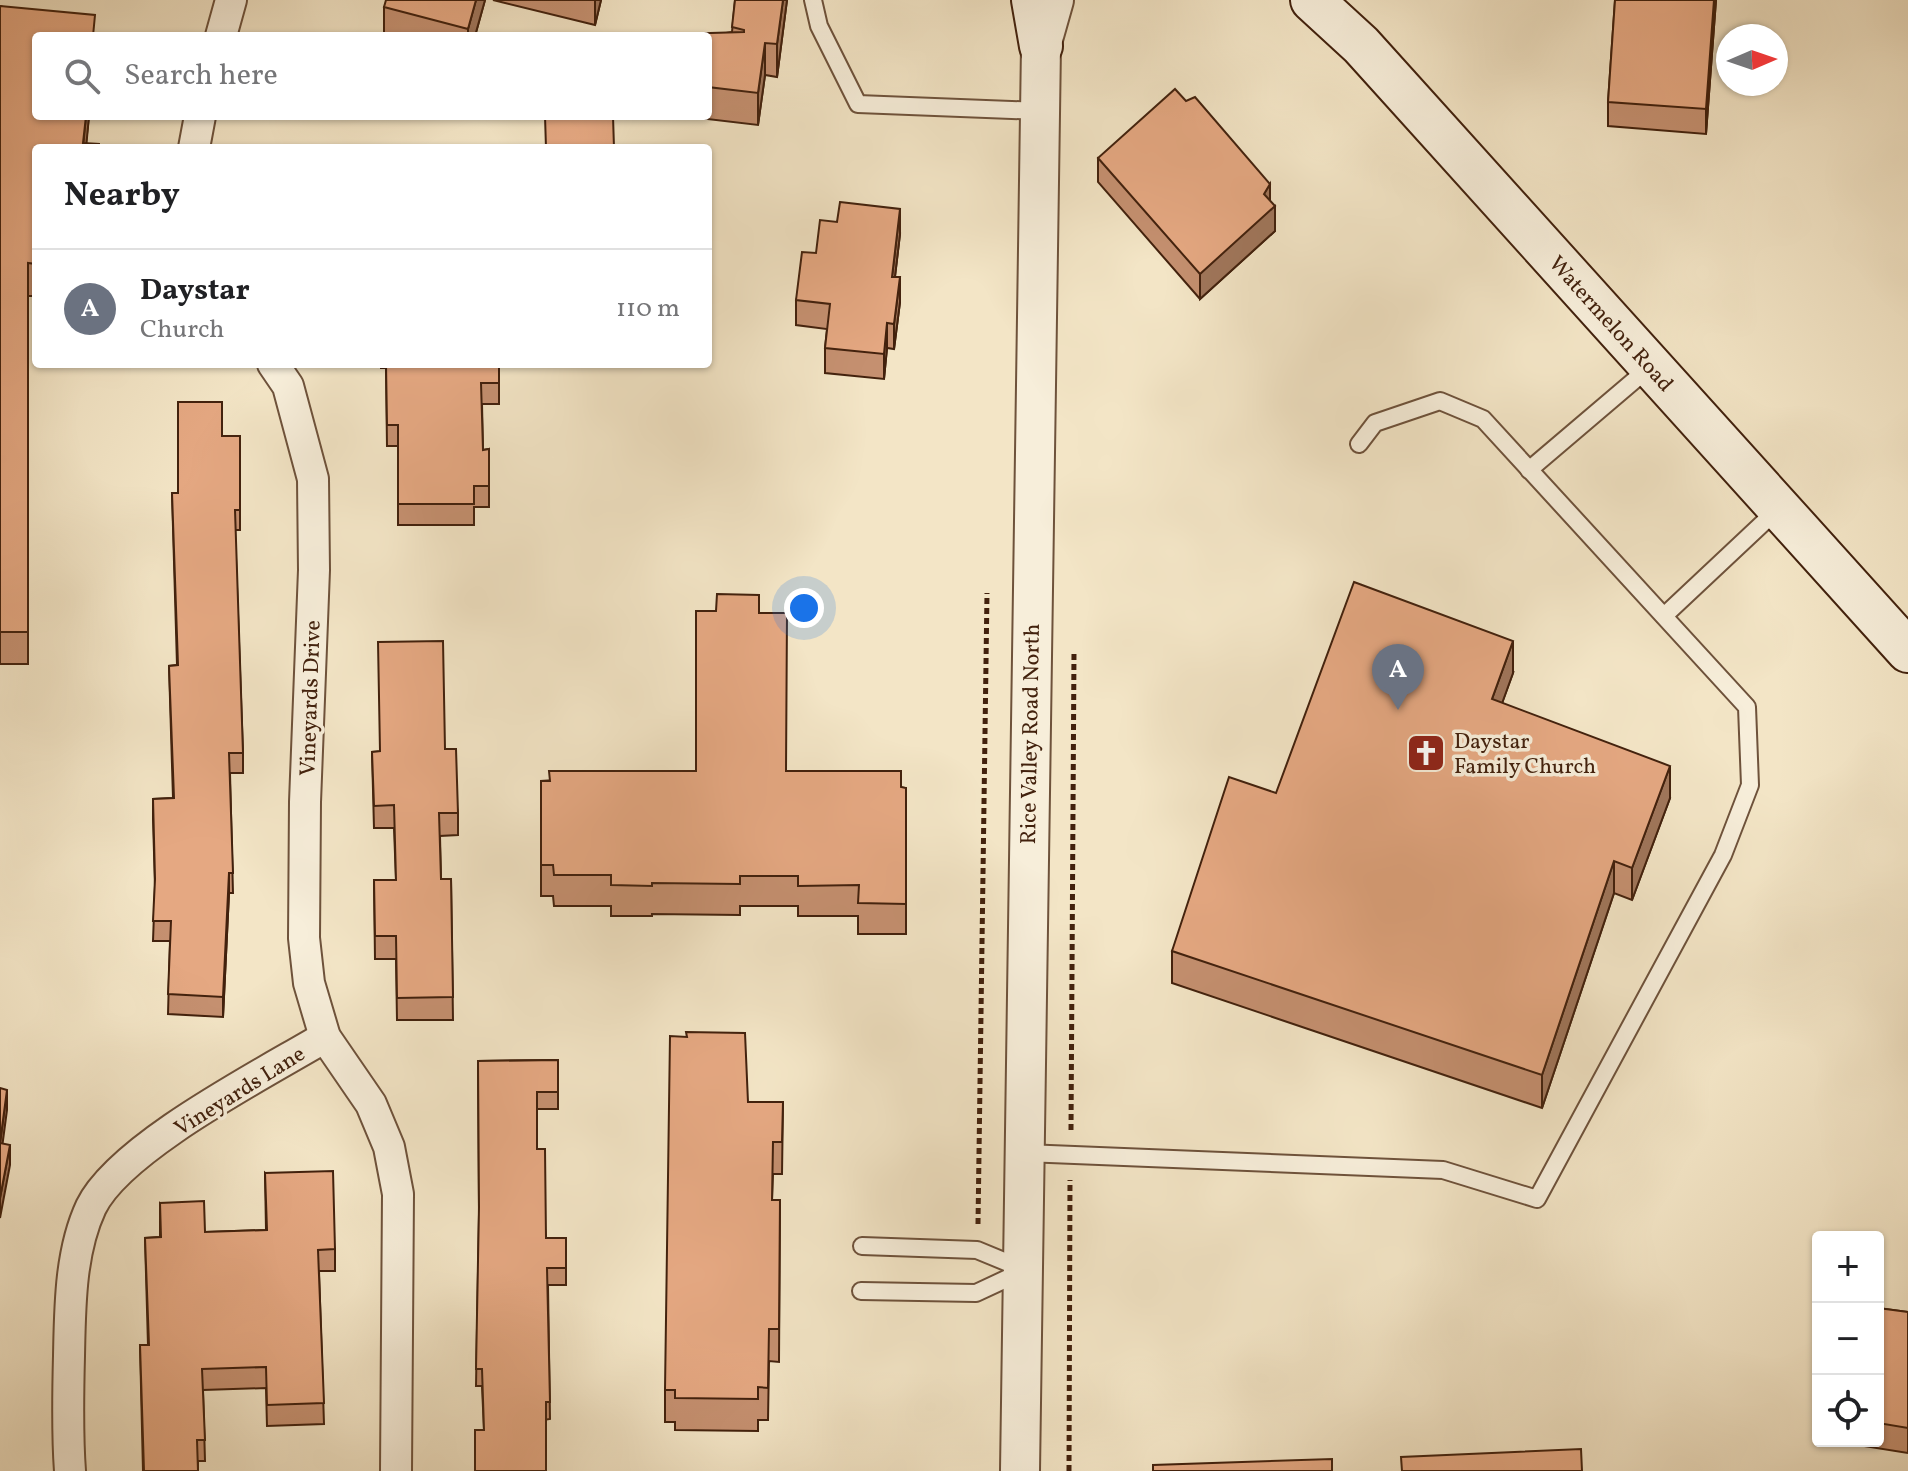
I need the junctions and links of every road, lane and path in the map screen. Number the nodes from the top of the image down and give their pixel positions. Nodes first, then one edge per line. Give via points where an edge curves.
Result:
1 (231, 0) edge
2 (813, 0) edge
3 (1033, 0) edge
4 (1054, 0) edge
5 (1312, 0) edge
6 (222, 32) edge
7 (1041, 46) junction
8 (1040, 111) junction
9 (199, 120) edge
10 (195, 144) edge
11 (1651, 366) junction
12 (276, 368) edge
13 (1359, 444) dead end
14 (1529, 470) junction
15 (1779, 508) junction
16 (987, 593) dead end
17 (1664, 616) junction
18 (1074, 651) dead end
19 (1908, 651) edge
20 (325, 1037) junction
21 (1025, 1153) junction
22 (1071, 1155) junction
23 (862, 1246) dead end
24 (977, 1250) junction
25 (1024, 1270) junction
26 (861, 1291) dead end
27 (70, 1471) edge
28 (396, 1471) edge
29 (1020, 1471) edge
30 (1069, 1471) edge

1 - 6 street
2 - 8 lane via 819,26 858,104
3 - 7 main road
4 - 7 street, Rice Valley Road North
5 - 11 main road, Watermelon Road via 1361,45
7 - 8 street, Rice Valley Road North
8 - 21 street, Rice Valley Road North
9 - 10 street
11 - 14 lane
11 - 15 main road, Watermelon Road
12 - 20 street, Vineyards Drive via 288,386 313,479 304,938 309,983
13 - 14 lane via 1375,423 1440,401 1483,419
14 - 17 lane
15 - 17 lane
15 - 19 main road, Watermelon Road
16 - 24 path
17 - 22 lane via 1747,707 1750,785 1723,855 1537,1199 1443,1170
18 - 22 path
20 - 27 street, Vineyards Lane via 119,1169 92,1206 71,1295
20 - 28 street, Vineyards Lane via 371,1104 389,1147 398,1194
21 - 22 lane
21 - 25 street, Rice Valley Road North
22 - 30 path
23 - 24 lane
24 - 25 lane
25 - 26 lane via 976,1293
25 - 29 street, Rice Valley Road North

